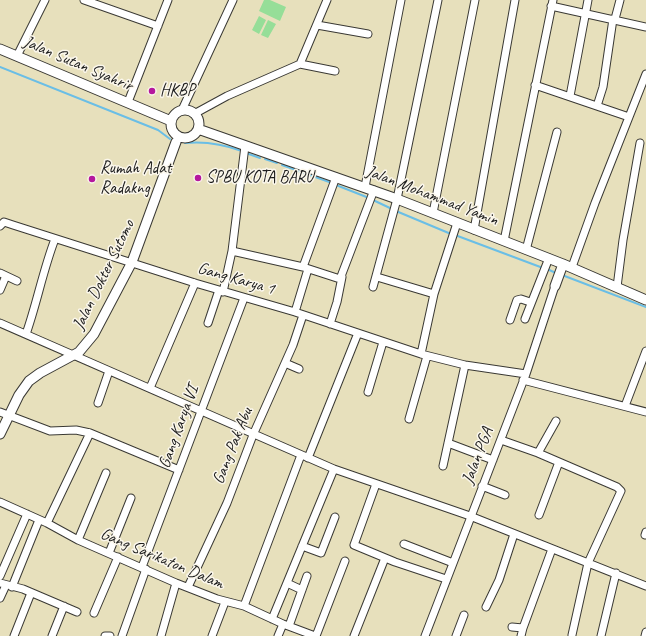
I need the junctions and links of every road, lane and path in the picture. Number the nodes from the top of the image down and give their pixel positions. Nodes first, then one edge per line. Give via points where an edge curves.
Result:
1 (45, 0) edge
2 (85, 0) edge
3 (168, 0) edge
4 (233, 0) edge
5 (327, 0) edge
6 (401, 0) edge
7 (438, 0) edge
8 (475, 0) edge
9 (515, 0) edge
10 (588, 0) edge
11 (620, 0) edge
12 (552, 3) edge
13 (586, 12) junction
14 (614, 19) junction
15 (317, 25) junction
16 (158, 26) junction
17 (646, 27) edge
18 (368, 34) dead end
19 (0, 49) edge
20 (17, 56) junction
21 (300, 64) junction
22 (334, 71) dead end
23 (646, 74) edge
24 (535, 85) junction
25 (570, 96) junction
26 (128, 102) junction
27 (598, 106) junction
28 (191, 110) junction
29 (628, 118) junction
30 (169, 119) junction
31 (199, 130) junction
32 (557, 132) dead end
33 (177, 138) junction
34 (640, 143) dead end
35 (245, 146) junction
36 (336, 177) junction
37 (371, 190) junction
38 (397, 199) junction
39 (433, 213) junction
40 (457, 223) junction
41 (0, 226) edge
42 (474, 230) junction
43 (55, 239) junction
44 (504, 241) junction
45 (526, 250) junction
46 (232, 251) junction
47 (548, 259) junction
48 (132, 262) junction
49 (563, 264) junction
50 (572, 267) junction
51 (306, 268) junction
52 (3, 274) edge
53 (342, 277) junction
54 (376, 277) junction
55 (17, 280) dead end
56 (195, 283) junction
57 (555, 286) joint
58 (373, 287) dead end
59 (617, 287) junction
60 (0, 290) edge
61 (221, 291) junction
62 (434, 294) junction
63 (244, 298) junction
64 (646, 300) edge
65 (530, 302) junction
66 (295, 312) junction
67 (303, 315) junction
68 (525, 319) dead end
69 (510, 320) dead end
70 (0, 323) edge
71 (208, 323) dead end
72 (330, 324) junction
73 (358, 333) junction
74 (26, 334) junction
75 (383, 342) junction
76 (646, 351) edge
77 (73, 355) junction
78 (424, 355) junction
79 (285, 363) junction
80 (465, 365) junction
81 (299, 370) dead end
82 (110, 371) junction
83 (525, 377) junction
84 (150, 388) junction
85 (368, 392) dead end
86 (98, 403) dead end
87 (626, 406) junction
88 (0, 412) edge
89 (200, 412) junction
90 (646, 412) edge
91 (10, 415) junction
92 (408, 420) dead end
93 (556, 421) dead end
94 (90, 433) junction
95 (0, 434) edge
96 (253, 435) junction
97 (501, 440) junction
98 (448, 443) junction
99 (538, 453) junction
100 (304, 457) junction
101 (493, 460) junction
102 (559, 462) junction
103 (443, 466) dead end
104 (334, 469) junction
105 (179, 470) junction
106 (106, 473) dead end
107 (376, 484) junction
108 (482, 486) junction
109 (505, 495) dead end
110 (130, 498) dead end
111 (0, 502) edge
112 (27, 514) junction
113 (539, 515) dead end
114 (470, 516) junction
115 (335, 517) dead end
116 (39, 520) junction
117 (47, 523) junction
118 (514, 534) junction
119 (78, 540) junction
120 (404, 544) dead end
121 (302, 546) junction
122 (552, 549) junction
123 (109, 553) junction
124 (118, 557) junction
125 (385, 558) junction
126 (346, 561) dead end
127 (453, 562) junction
128 (588, 563) junction
129 (144, 568) junction
130 (616, 574) junction
131 (0, 576) edge
132 (307, 576) dead end
133 (446, 579) junction
134 (176, 583) junction
135 (286, 583) junction
136 (6, 585) edge
137 (646, 586) edge
138 (188, 587) junction
139 (302, 590) junction
140 (31, 592) junction
141 (0, 598) edge
142 (225, 602) junction
143 (64, 606) junction
144 (244, 606) junction
145 (486, 608) dead end
146 (77, 612) dead end
147 (94, 613) dead end
148 (464, 615) dead end
149 (272, 619) junction
150 (286, 625) junction
151 (512, 628) dead end
152 (523, 628) junction
153 (646, 632) edge
154 (572, 635) dead end
155 (14, 636) edge
156 (52, 636) edge
157 (105, 636) edge
158 (110, 636) edge
159 (122, 636) edge
160 (161, 636) edge
161 (212, 636) edge
162 (278, 636) edge
163 (312, 636) edge
164 (354, 636) edge
165 (425, 636) edge
166 (456, 636) edge
167 (521, 636) edge
168 (601, 636) edge
169 (645, 636) edge

1 - 20 street
2 - 16 street
3 - 16 street
4 - 28 street
5 - 15 street
6 - 37 street
7 - 38 street
8 - 39 street
9 - 42 street
10 - 13 street
11 - 14 street
12 - 13 street
12 - 24 street
13 - 14 street
13 - 25 street
14 - 17 street
14 - 27 street
15 - 18 street
15 - 21 street
16 - 26 street
19 - 20 street, Jalan Sutan Syahrir
20 - 26 street, Jalan Sutan Syahrir
21 - 22 street
21 - 28 street
23 - 29 street
24 - 25 street
24 - 44 street
25 - 27 street
26 - 30 street, Jalan Sutan Syahrir
27 - 29 street
28 - 30 street
28 - 31 street via 199,122
29 - 50 street
30 - 33 street
31 - 33 street via 189,137
31 - 35 street, Jalan Mohammad Yamin
32 - 45 street
33 - 48 street, Jalan Dokter Sutomo
34 - 59 street
35 - 36 street, Jalan Mohammad Yamin
35 - 46 street
36 - 37 street, Jalan Mohammad Yamin
36 - 51 street
37 - 38 street, Jalan Mohammad Yamin
37 - 53 street
38 - 39 street, Jalan Mohammad Yamin
38 - 54 street
39 - 40 street, Jalan Mohammad Yamin
40 - 42 street, Jalan Mohammad Yamin
40 - 62 street
41 - 43 street, Gang Karya 1 via 5,222
42 - 44 street, Jalan Mohammad Yamin
43 - 48 street, Gang Karya 1
43 - 74 street
44 - 45 street, Jalan Mohammad Yamin
45 - 47 street, Jalan Mohammad Yamin
46 - 51 street
46 - 61 street
47 - 49 street, Jalan Mohammad Yamin
47 - 65 street
48 - 56 street, Gang Karya 1
48 - 77 street, Jalan Dokter Sutomo via 94,334 85,347
49 - 50 street, Jalan Mohammad Yamin
49 - 57 street
50 - 59 street, Jalan Mohammad Yamin
51 - 53 street via 337,279
51 - 66 street
52 - 55 street
52 - 60 street
53 - 72 street
54 - 58 street
54 - 62 street
56 - 61 street, Gang Karya 1
56 - 84 street
57 - 83 street, Jalan PGA
59 - 64 street, Jalan Mohammad Yamin
61 - 63 street, Gang Karya 1
61 - 71 street
62 - 78 street
63 - 66 street, Gang Karya 1
63 - 89 street, Gang Karya VI
65 - 68 street
65 - 69 street via 517,300
66 - 67 street, Gang Karya 1
67 - 72 street, Gang Karya 1
67 - 79 street, Gang Pak Abu
70 - 74 street
72 - 73 street, Gang Karya 1
73 - 75 street, Gang Karya 1
73 - 100 street
74 - 77 street
75 - 78 street, Gang Karya 1
75 - 85 street
76 - 87 street
77 - 82 street
77 - 91 street, Jalan Dokter Sutomo via 29,381
78 - 80 street, Gang Karya 1
78 - 92 street
79 - 81 street
79 - 96 street, Gang Pak Abu
80 - 83 street, Gang Karya 1
80 - 98 street
82 - 84 street
82 - 86 street
83 - 87 street, Gang Karya 1
83 - 97 street, Jalan PGA
84 - 89 street
87 - 90 street, Gang Karya 1
88 - 91 street
89 - 96 street
89 - 105 street, Gang Karya VI
91 - 94 street via 50,431 76,430
91 - 95 street, Jalan Dokter Sutomo
93 - 99 street
94 - 105 street
94 - 117 street
96 - 100 street
96 - 138 street, Gang Pak Abu via 227,503
97 - 99 street
97 - 101 street, Jalan PGA
98 - 101 street
98 - 103 street
99 - 102 street
100 - 104 street
100 - 144 street
101 - 108 street, Jalan PGA
102 - 113 street
102 - 128 street via 621,491
104 - 107 street
104 - 121 street
105 - 129 street, Gang Karya VI
106 - 119 street
107 - 114 street
107 - 125 street via 354,545
108 - 109 street
108 - 114 street, Jalan PGA
110 - 123 street
111 - 112 street, Gang Sarikaton Dalam
112 - 116 street, Gang Sarikaton Dalam
112 - 131 street
114 - 118 street
114 - 127 street, Jalan PGA
115 - 121 street via 321,553
116 - 117 street, Gang Sarikaton Dalam
116 - 136 street
117 - 119 street, Gang Sarikaton Dalam
118 - 122 street
118 - 145 street via 499,580
119 - 123 street, Gang Sarikaton Dalam
120 - 127 street
121 - 135 street
122 - 128 street
122 - 152 street
123 - 124 street, Gang Sarikaton Dalam
124 - 129 street, Gang Sarikaton Dalam
124 - 147 street
125 - 133 street
125 - 164 street
126 - 163 street
127 - 133 street, Jalan PGA
128 - 130 street
128 - 154 street
129 - 134 street, Gang Sarikaton Dalam
129 - 159 street, Gang Karya VI
130 - 137 street
130 - 168 street
132 - 139 street
133 - 165 street, Jalan PGA
134 - 138 street, Gang Sarikaton Dalam
134 - 160 street
135 - 139 street
135 - 149 street
136 - 140 street
136 - 141 street
138 - 142 street, Gang Sarikaton Dalam
139 - 150 street
140 - 143 street
140 - 155 street
142 - 144 street, Gang Sarikaton Dalam
142 - 161 street
143 - 146 street
143 - 156 street
144 - 149 street, Gang Sarikaton Dalam
148 - 166 street
149 - 150 street, Gang Sarikaton Dalam
150 - 162 street
150 - 163 street, Gang Sarikaton Dalam
151 - 152 street
152 - 167 street
153 - 169 street
157 - 158 street

